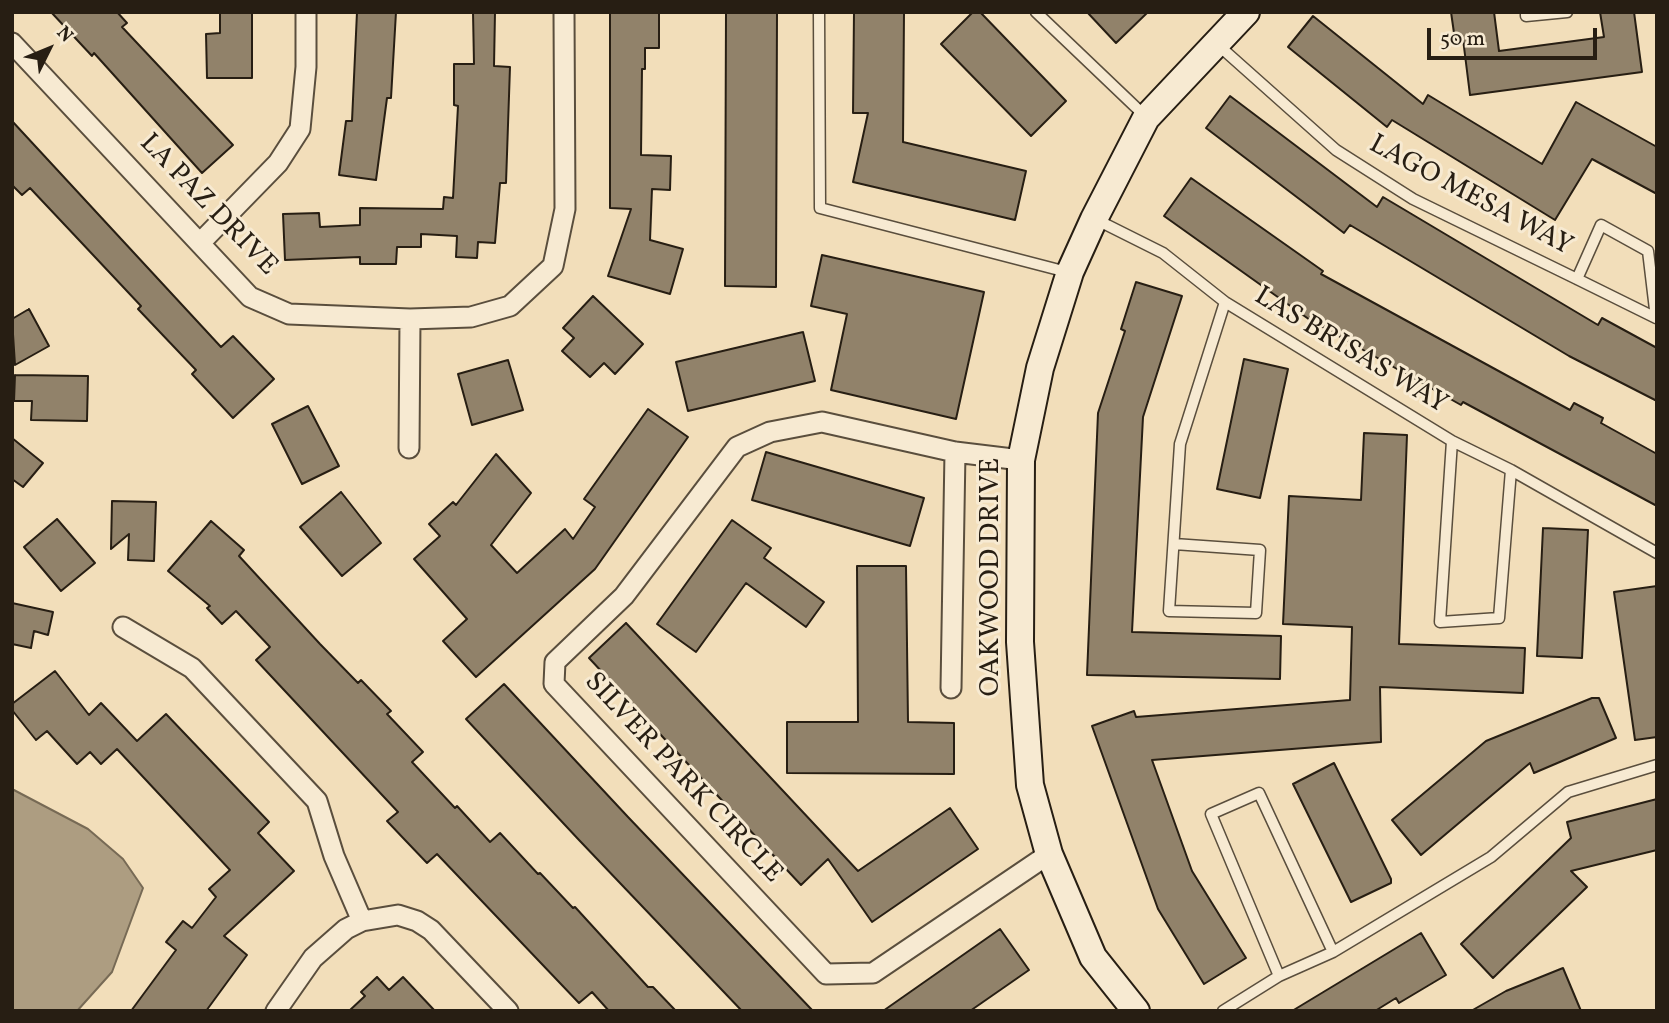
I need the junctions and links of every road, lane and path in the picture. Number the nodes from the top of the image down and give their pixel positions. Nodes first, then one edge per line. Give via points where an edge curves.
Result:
1 (306, 12) edge
2 (564, 12) edge
3 (819, 12) edge
4 (1036, 12) edge
5 (1246, 12) edge
6 (1526, 12) edge
7 (1567, 12) edge
8 (12, 43) edge
9 (1217, 44) junction
10 (1146, 118) junction
11 (1094, 219) junction
12 (200, 243) junction
13 (1070, 272) junction
14 (1577, 279) junction
15 (1225, 302) junction
16 (410, 319) junction
17 (1452, 441) junction
18 (409, 448) dead end
19 (955, 452) junction
20 (1021, 460) junction
21 (1511, 470) junction
22 (1174, 544) junction
23 (1657, 553) edge
24 (123, 627) dead end
25 (951, 688) dead end
26 (1657, 765) edge
27 (1049, 854) junction
28 (362, 922) junction
29 (1333, 951) junction
30 (1279, 976) junction
31 (276, 1011) edge
32 (508, 1011) edge
33 (1136, 1011) edge
34 (1223, 1011) edge

1 - 12 street via 300,129 278,163
2 - 16 street, LA PAZ DRIVE via 565,209 553,267 510,306 471,317
3 - 13 lane via 820,208
4 - 10 lane
5 - 9 street, OAKWOOD DRIVE
6 - 7 lane via 1526,16
8 - 12 street, LA PAZ DRIVE
9 - 10 street, OAKWOOD DRIVE
9 - 14 lane, LAGO MESA WAY via 1336,150 1413,199
10 - 11 street, OAKWOOD DRIVE
11 - 13 street, OAKWOOD DRIVE
11 - 15 lane, LAS BRISAS WAY via 1163,253
12 - 16 street, LA PAZ DRIVE via 250,297 289,314
13 - 20 street, OAKWOOD DRIVE via 1040,368
14 - 14 lane, LAGO MESA WAY via 1645,312 1656,318 1648,251 1601,225
15 - 17 lane, LAS BRISAS WAY
15 - 22 lane, LAS BRISAS WAY via 1180,444
16 - 18 street
17 - 21 lane, LAS BRISAS WAY
17 - 21 lane, LAS BRISAS WAY via 1440,622 1499,618
19 - 20 street, SILVER PARK CIRCLE
19 - 25 street
19 - 27 street, SILVER PARK CIRCLE via 822,422 770,432 737,447 624,596 555,662 554,684 825,974 873,973
20 - 27 street, OAKWOOD DRIVE via 1020,642 1030,785
21 - 23 lane, LAS BRISAS WAY
22 - 22 lane, LAS BRISAS WAY via 1169,611 1256,613 1260,550
24 - 28 street via 192,668 317,801
26 - 29 lane via 1567,792 1491,857
27 - 33 street, OAKWOOD DRIVE via 1093,957
28 - 31 street via 346,929 313,958
28 - 32 street via 398,915 416,921 453,951
29 - 30 lane
29 - 30 lane via 1259,793 1211,814
30 - 34 lane

